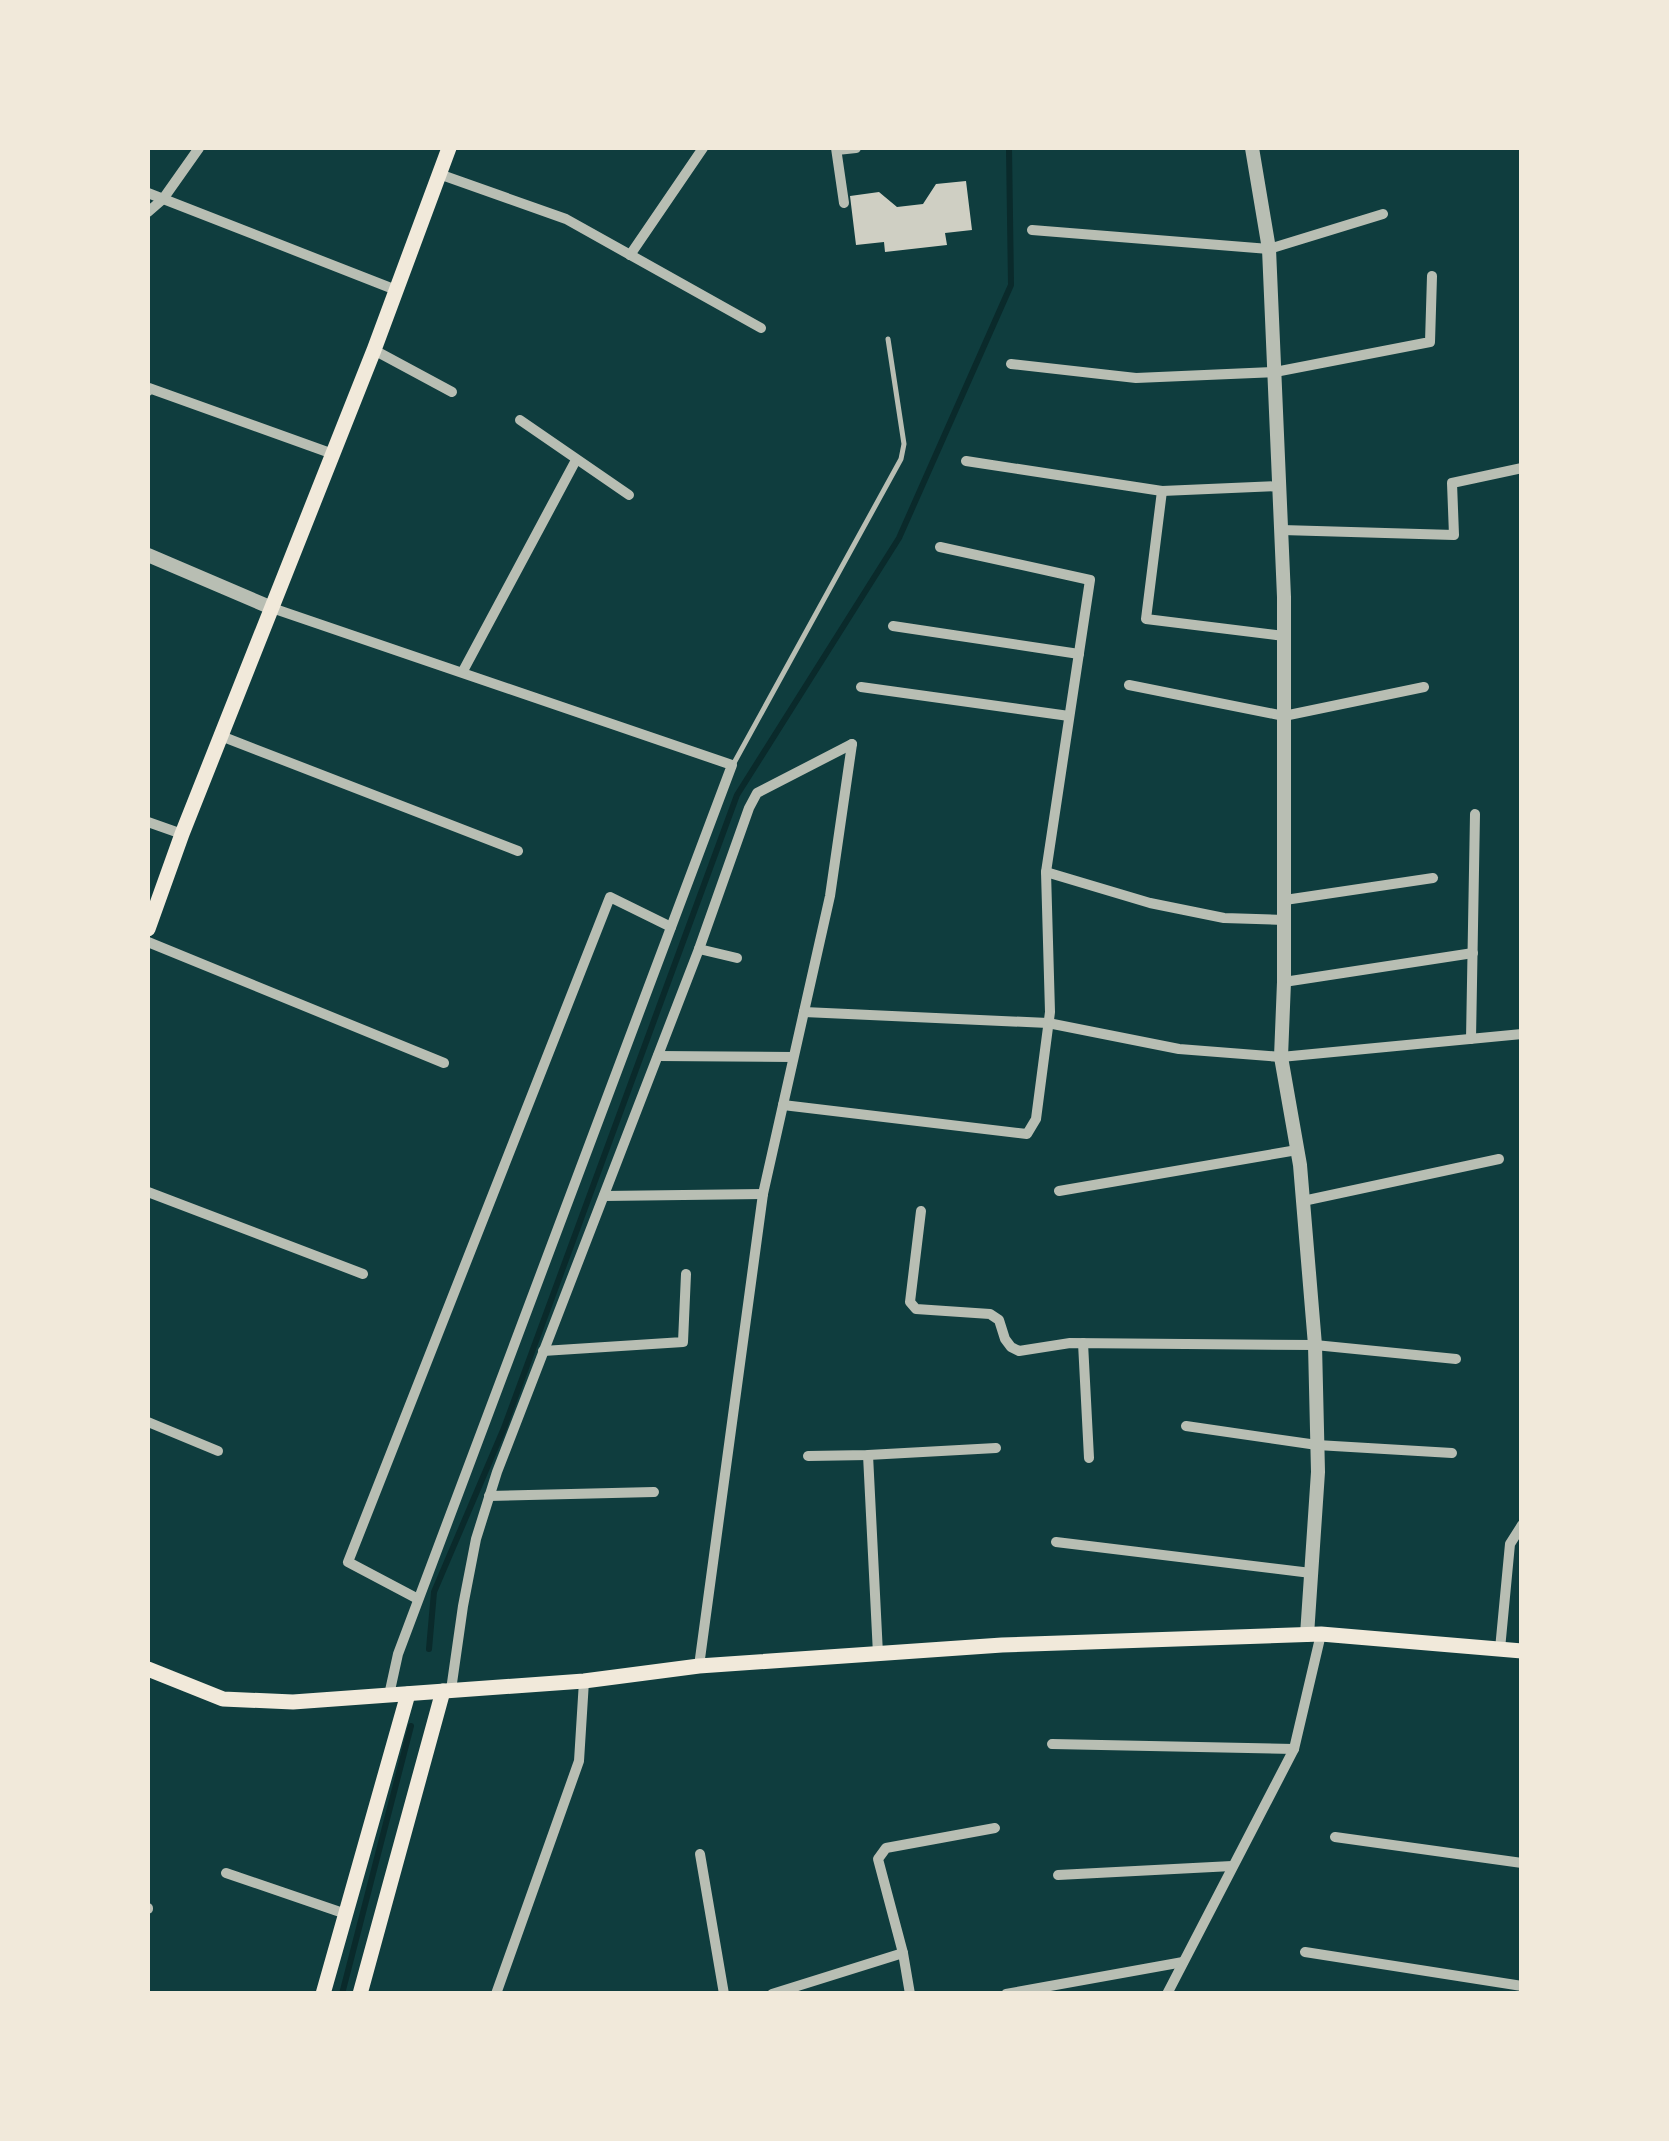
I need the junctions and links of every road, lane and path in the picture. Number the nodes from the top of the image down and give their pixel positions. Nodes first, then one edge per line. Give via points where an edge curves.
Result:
1 (200, 148) edge
2 (449, 148) edge
3 (703, 148) edge
4 (856, 148) edge
5 (1252, 148) edge
6 (837, 149) edge
7 (439, 174) junction
8 (148, 193) edge
9 (163, 200) junction
10 (844, 203) dead end
11 (148, 212) edge
12 (1383, 214) dead end
13 (1032, 230) dead end
14 (1269, 249) junction
15 (630, 255) junction
16 (1432, 276) dead end
17 (396, 290) junction
18 (761, 328) dead end
19 (888, 338) dead end
20 (374, 350) junction
21 (1012, 364) dead end
22 (1274, 372) junction
23 (148, 391) edge
24 (452, 392) dead end
25 (520, 420) dead end
26 (332, 454) junction
27 (576, 460) junction
28 (966, 461) dead end
29 (1522, 468) edge
30 (1280, 486) junction
31 (1162, 492) junction
32 (629, 494) dead end
33 (1282, 530) junction
34 (940, 547) dead end
35 (148, 555) edge
36 (272, 608) junction
37 (892, 626) dead end
38 (1284, 636) junction
39 (1079, 654) junction
40 (462, 671) junction
41 (1129, 685) dead end
42 (860, 686) dead end
43 (1424, 686) dead end
44 (1070, 716) junction
45 (1284, 716) junction
46 (221, 736) junction
47 (732, 765) junction
48 (1475, 814) dead end
49 (148, 822) edge
50 (182, 834) junction
51 (518, 851) dead end
52 (1046, 872) junction
53 (1434, 878) dead end
54 (1284, 900) junction
55 (1284, 920) junction
56 (671, 927) junction
57 (148, 929) edge
58 (148, 942) edge
59 (700, 949) junction
60 (1474, 953) junction
61 (737, 958) dead end
62 (1284, 982) junction
63 (804, 1012) junction
64 (1048, 1023) junction
65 (1522, 1034) edge
66 (1472, 1038) junction
67 (658, 1056) junction
68 (1281, 1056) junction
69 (794, 1058) junction
70 (444, 1063) dead end
71 (783, 1106) junction
72 (1297, 1150) junction
73 (1499, 1158) dead end
74 (1058, 1191) dead end
75 (148, 1192) edge
76 (763, 1194) junction
77 (604, 1196) junction
78 (1303, 1201) junction
79 (922, 1211) dead end
80 (363, 1274) dead end
81 (686, 1274) dead end
82 (1083, 1343) junction
83 (1316, 1345) junction
84 (543, 1351) junction
85 (1456, 1358) dead end
86 (148, 1422) edge
87 (1186, 1426) dead end
88 (1317, 1445) junction
89 (996, 1448) dead end
90 (218, 1451) dead end
91 (1452, 1452) dead end
92 (808, 1456) dead end
93 (868, 1456) junction
94 (1089, 1458) dead end
95 (654, 1492) dead end
96 (490, 1496) junction
97 (1522, 1525) edge
98 (1056, 1542) dead end
99 (1311, 1573) junction
100 (418, 1599) junction
101 (1314, 1635) junction
102 (1500, 1649) junction
103 (1522, 1651) edge
104 (878, 1654) junction
105 (699, 1666) junction
106 (148, 1669) edge
107 (584, 1681) junction
108 (447, 1690) junction
109 (408, 1694) junction
110 (390, 1695) junction
111 (1052, 1744) dead end
112 (1294, 1750) junction
113 (995, 1828) dead end
114 (1336, 1837) dead end
115 (700, 1854) dead end
116 (1522, 1863) edge
117 (1232, 1866) junction
118 (226, 1873) dead end
119 (1058, 1875) dead end
120 (346, 1914) junction
121 (1306, 1952) dead end
122 (903, 1954) junction
123 (1183, 1962) junction
124 (1522, 1986) edge
125 (323, 1994) edge
126 (360, 1994) edge
127 (496, 1994) edge
128 (724, 1994) edge
129 (772, 1994) edge
130 (910, 1994) edge
131 (1006, 1994) edge
132 (1167, 1994) edge

1 - 9 street
2 - 7 main road
3 - 15 street
4 - 6 street
5 - 14 street
6 - 10 street
7 - 15 street via 566,219
7 - 17 main road
8 - 9 street
9 - 11 street
9 - 17 street
12 - 14 street
13 - 14 street
14 - 22 street
15 - 18 street
16 - 22 street via 1430,342
17 - 20 main road
19 - 47 lane via 901,459
20 - 24 street
20 - 26 main road
21 - 22 street via 1136,378
22 - 30 street
23 - 26 street
25 - 27 street
26 - 36 main road
27 - 32 street
27 - 40 street
28 - 31 street
29 - 33 street via 1452,483 1454,534
30 - 31 street
30 - 33 street
31 - 38 street via 1146,618
33 - 38 street
34 - 39 street via 1090,580
35 - 36 street
36 - 40 street
36 - 46 main road
37 - 39 street
38 - 45 street
39 - 44 street
40 - 47 street
41 - 45 street
42 - 44 street
43 - 45 street
44 - 52 street
45 - 54 street
46 - 50 main road
46 - 51 street
47 - 56 street
48 - 60 street
49 - 50 street
50 - 57 main road
52 - 55 street via 1224,918
52 - 64 street
53 - 54 street
54 - 55 street
55 - 62 street
56 - 100 street
56 - 100 street via 610,897 348,1562
58 - 70 street
59 - 61 street
59 - 63 street via 757,793 852,744 830,896
59 - 67 street
60 - 62 street
60 - 66 street
62 - 68 street
63 - 64 street
63 - 69 street
64 - 68 street via 1179,1049
64 - 71 street via 1036,1119 1027,1134
65 - 66 street
66 - 68 street
67 - 69 street
67 - 77 street
68 - 72 street
69 - 71 street
71 - 76 street
72 - 74 street
72 - 78 street
73 - 78 street
75 - 80 street
76 - 77 street
76 - 105 street
77 - 84 street
78 - 83 street
79 - 82 street via 912,1306 990,1314 1010,1347 1020,1351
81 - 84 street via 683,1342
82 - 83 street
82 - 94 street
83 - 85 street
83 - 88 street
84 - 96 street
86 - 90 street
87 - 88 street
88 - 91 street
88 - 99 street
89 - 93 street
92 - 93 street
93 - 104 street
95 - 96 street
96 - 108 street
97 - 102 street via 1510,1544
98 - 99 street
99 - 101 street
100 - 110 street
101 - 102 main road
101 - 104 main road
101 - 112 street
102 - 103 main road
104 - 105 main road
105 - 107 main road
106 - 110 main road via 223,1699
107 - 108 main road
107 - 127 street via 578,1761
108 - 109 main road
108 - 126 main road
109 - 110 main road
109 - 120 main road
111 - 112 street
112 - 117 street
113 - 122 street via 881,1853
114 - 116 street
115 - 128 street
117 - 119 street
117 - 123 street
118 - 120 street
120 - 125 main road
121 - 124 street
122 - 129 street
122 - 130 street
123 - 131 street
123 - 132 street

